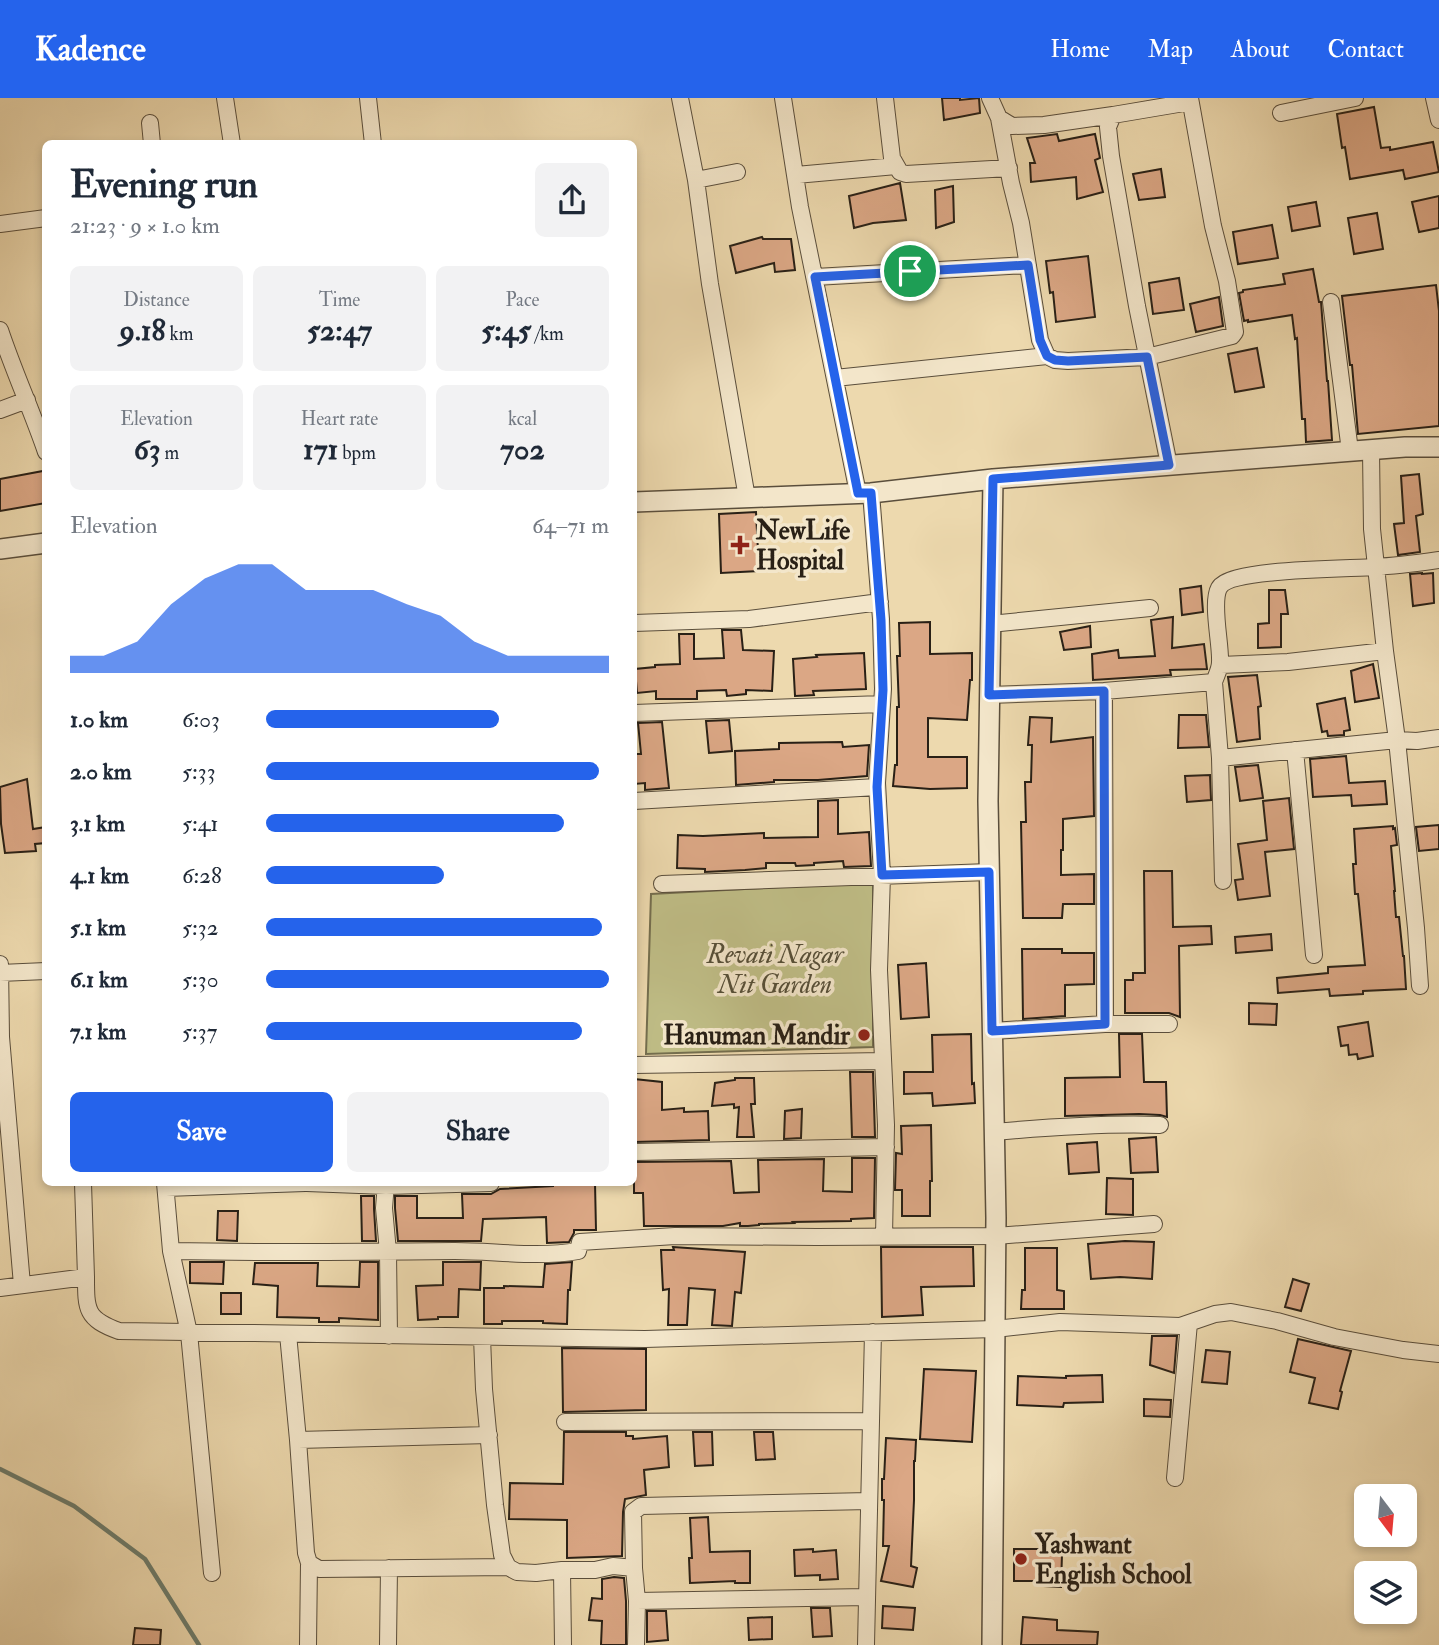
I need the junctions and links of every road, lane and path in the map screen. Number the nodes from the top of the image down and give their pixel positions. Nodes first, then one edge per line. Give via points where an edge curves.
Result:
1 (225, 98) edge
2 (368, 98) edge
3 (680, 98) edge
4 (783, 98) edge
5 (885, 98) edge
6 (990, 98) edge
7 (1355, 98) edge
8 (1434, 98) edge
9 (1190, 100) edge
10 (1281, 113) dead end
11 (1113, 115) junction
12 (999, 118) junction
13 (1439, 120) edge
14 (150, 123) dead end
15 (152, 140) edge
16 (231, 140) edge
17 (373, 140) edge
18 (896, 166) junction
19 (1009, 169) junction
20 (737, 172) dead end
21 (796, 175) junction
22 (696, 180) junction
23 (42, 219) edge
24 (0, 224) edge
25 (1028, 265) junction
26 (815, 277) junction
27 (1331, 302) dead end
28 (0, 330) edge
29 (1047, 356) junction
30 (1147, 357) junction
31 (835, 378) junction
32 (27, 400) junction
33 (0, 410) edge
34 (42, 441) edge
35 (1439, 447) edge
36 (1371, 450) junction
37 (1350, 452) junction
38 (1169, 465) junction
39 (993, 479) junction
40 (865, 493) junction
41 (747, 498) junction
42 (637, 502) edge
43 (42, 544) edge
44 (0, 549) edge
45 (1439, 560) edge
46 (1377, 567) junction
47 (880, 602) junction
48 (1150, 608) dead end
49 (637, 623) edge
50 (990, 624) junction
51 (1385, 651) junction
52 (1221, 665) junction
53 (1214, 682) junction
54 (1104, 691) junction
55 (989, 695) junction
56 (882, 704) junction
57 (637, 713) edge
58 (1439, 738) edge
59 (1397, 740) junction
60 (1295, 750) junction
61 (1220, 758) junction
62 (877, 787) junction
63 (637, 801) edge
64 (989, 872) junction
65 (882, 875) junction
66 (1223, 881) dead end
67 (662, 884) dead end
68 (1314, 955) dead end
69 (0, 964) edge
70 (42, 971) edge
71 (0, 973) edge
72 (1420, 986) dead end
73 (1105, 1024) junction
74 (1169, 1024) dead end
75 (992, 1031) junction
76 (883, 1061) junction
77 (637, 1065) edge
78 (1160, 1125) dead end
79 (994, 1132) junction
80 (886, 1147) junction
81 (637, 1152) edge
82 (83, 1186) edge
83 (165, 1186) edge
84 (386, 1186) edge
85 (1154, 1224) dead end
86 (996, 1236) junction
87 (884, 1237) junction
88 (171, 1251) junction
89 (388, 1252) junction
90 (86, 1277) junction
91 (22, 1285) junction
92 (0, 1288) edge
93 (1189, 1323) junction
94 (995, 1329) junction
95 (873, 1332) junction
96 (189, 1333) junction
97 (288, 1334) junction
98 (389, 1336) junction
99 (482, 1337) junction
100 (1439, 1354) edge
101 (870, 1421) junction
102 (565, 1422) dead end
103 (489, 1435) junction
104 (298, 1440) junction
105 (1175, 1478) dead end
106 (869, 1501) junction
107 (309, 1563) junction
108 (508, 1567) junction
109 (634, 1568) junction
110 (389, 1569) junction
111 (562, 1570) junction
112 (212, 1573) dead end
113 (867, 1597) junction
114 (637, 1601) junction
115 (307, 1645) edge
116 (388, 1645) edge
117 (562, 1645) edge
118 (636, 1645) edge
119 (866, 1645) edge
120 (992, 1645) edge

1 - 16 street
2 - 17 street
3 - 22 street
4 - 21 street
5 - 18 street
6 - 12 street
7 - 10 street
8 - 13 street
9 - 11 street
9 - 30 street via 1235,331 1232,336
11 - 12 street via 1018,127
11 - 30 street via 1108,127 1111,156
12 - 19 street
14 - 15 street
18 - 19 street via 906,174
18 - 21 street
19 - 25 street
20 - 22 street
21 - 26 street
22 - 41 street
23 - 24 street
25 - 26 street
25 - 29 street via 1040,340
26 - 31 street
27 - 37 street
28 - 32 street
29 - 30 street via 1068,361
29 - 31 street
30 - 38 street
31 - 40 street
32 - 33 street
32 - 34 street
35 - 36 street
36 - 37 street
36 - 46 street
37 - 38 street
38 - 39 street
39 - 40 street
39 - 50 street
40 - 41 street
40 - 47 street
41 - 42 street
43 - 44 street
45 - 46 street
46 - 51 street
46 - 52 street via 1293,570 1225,582 1216,602
47 - 49 street via 749,619
47 - 56 street
48 - 50 street
50 - 55 street
51 - 52 street
51 - 59 street
52 - 53 street
53 - 54 street
53 - 61 street
54 - 55 street
54 - 73 street
55 - 64 street
56 - 57 street
56 - 62 street
58 - 59 street
59 - 60 street
59 - 72 street
60 - 61 street
60 - 68 street
61 - 66 street
62 - 63 street
62 - 65 street
64 - 65 street
64 - 75 street
65 - 67 street
65 - 76 street via 879,970
69 - 71 street
70 - 71 street
71 - 91 street via 1,1037
73 - 74 street
73 - 75 street
75 - 79 street
76 - 77 street
76 - 80 street
78 - 79 street
79 - 86 street
80 - 81 street
80 - 87 street
82 - 90 street
83 - 88 street
84 - 89 street
85 - 86 street
86 - 87 street
86 - 94 street
87 - 89 street via 675,1236 580,1242 578,1251 546,1254
88 - 89 street
88 - 96 street
89 - 98 street
90 - 91 street
90 - 96 street via 90,1314 100,1324 119,1331
91 - 92 street
93 - 94 street via 1060,1322
93 - 100 street via 1231,1312 1346,1339
93 - 105 street
94 - 95 street
94 - 120 street
95 - 99 street via 645,1339
95 - 101 street
96 - 97 street
96 - 112 street
97 - 98 street
97 - 104 street
98 - 99 street
99 - 103 street
101 - 102 street
101 - 106 street
103 - 104 street
103 - 108 street via 502,1555
104 - 107 street
106 - 109 street via 641,1506 633,1512
106 - 113 street
107 - 110 street via 319,1569
107 - 115 street
108 - 110 street
108 - 111 street via 517,1572
109 - 111 street
109 - 114 street
110 - 116 street
111 - 117 street
113 - 114 street
113 - 119 street
114 - 118 street

